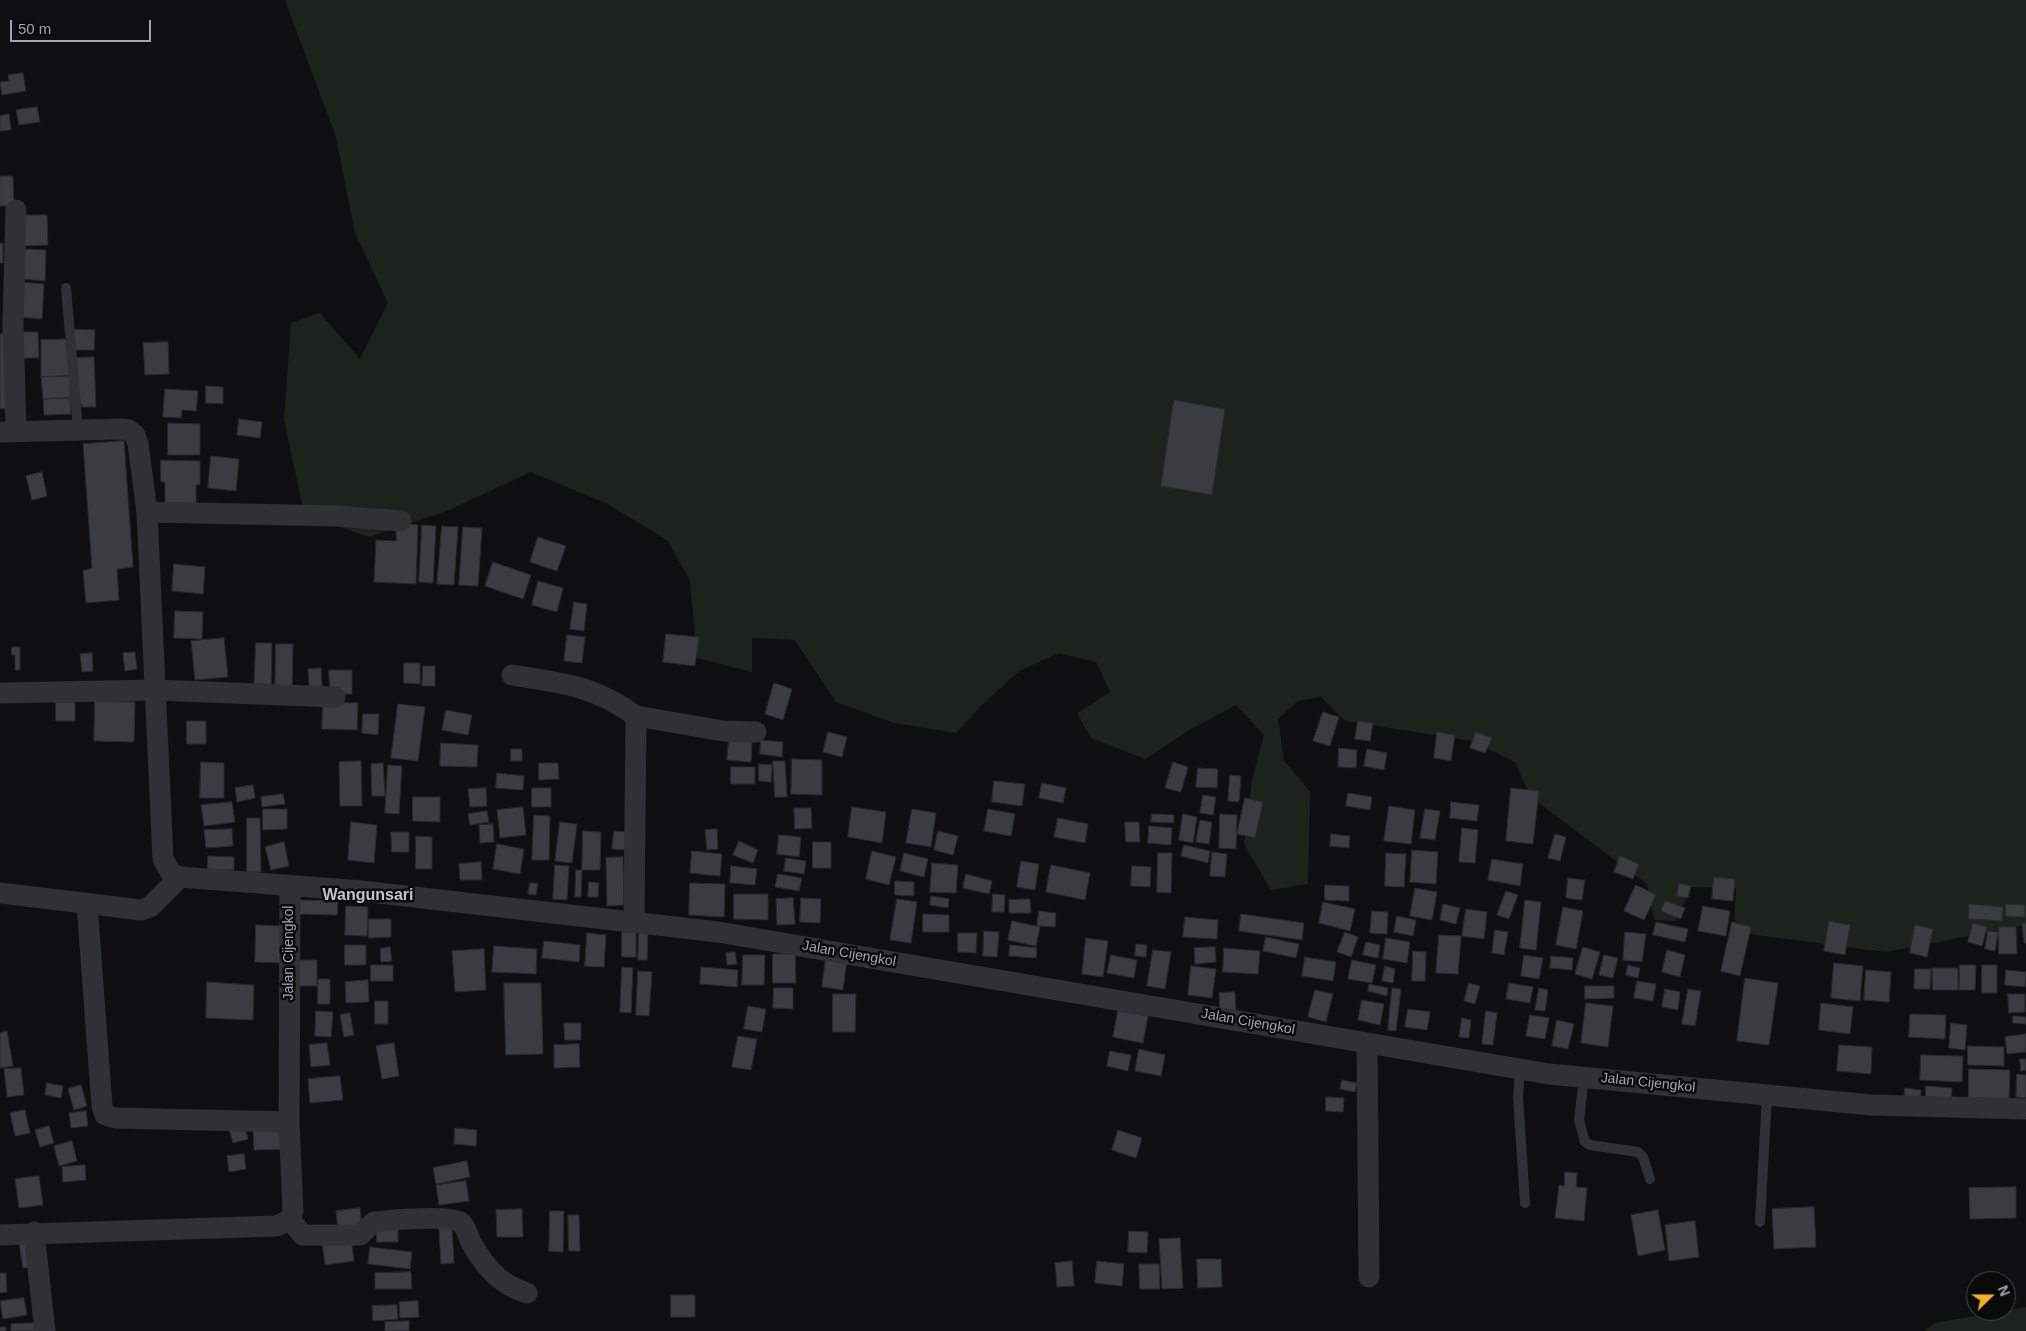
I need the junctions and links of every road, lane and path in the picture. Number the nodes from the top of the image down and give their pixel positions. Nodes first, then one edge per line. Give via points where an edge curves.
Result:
1 (16, 210) dead end
2 (66, 288) dead end
3 (78, 430) junction
4 (8, 432) edge
5 (147, 512) junction
6 (401, 521) dead end
7 (512, 676) dead end
8 (155, 690) junction
9 (0, 693) edge
10 (336, 697) dead end
11 (636, 716) junction
12 (756, 732) dead end
13 (180, 877) junction
14 (290, 887) junction
15 (0, 893) edge
16 (88, 904) junction
17 (634, 922) junction
18 (1367, 1044) junction
19 (1520, 1070) junction
20 (1584, 1076) junction
21 (1767, 1094) junction
22 (2026, 1109) edge
23 (289, 1122) junction
24 (1650, 1179) dead end
25 (1525, 1203) dead end
26 (290, 1220) junction
27 (1760, 1222) dead end
28 (34, 1232) junction
29 (0, 1235) edge
30 (1369, 1277) dead end
31 (527, 1293) dead end
32 (45, 1331) edge

1 - 4 street
2 - 3 lane
3 - 4 street
3 - 5 street via 121,429 135,435
5 - 6 street via 337,516
5 - 8 street
7 - 11 street via 589,689 614,700
8 - 9 street
8 - 10 street
8 - 13 street via 163,859 171,873
11 - 12 street via 723,731
11 - 17 street
13 - 14 street
13 - 16 street via 150,907 141,910
14 - 17 street, Jalan Cijengkol via 362,891
14 - 23 street, Jalan Cijengkol
15 - 16 street
16 - 23 street via 105,1115 115,1118
17 - 18 street, Jalan Cijengkol via 815,948
18 - 19 street, Jalan Cijengkol
18 - 30 street
19 - 20 street, Jalan Cijengkol
19 - 25 lane via 1518,1097
20 - 21 street, Jalan Cijengkol
20 - 24 lane via 1579,1120 1585,1142 1638,1152 1643,1157
21 - 22 street, Jalan Cijengkol via 1871,1106
21 - 27 lane
23 - 26 street, Jalan Cijengkol via 293,1211
26 - 28 street via 276,1226
26 - 31 street via 303,1235 360,1235 370,1224 378,1221 458,1221 490,1272 516,1290
28 - 29 street
28 - 32 street

